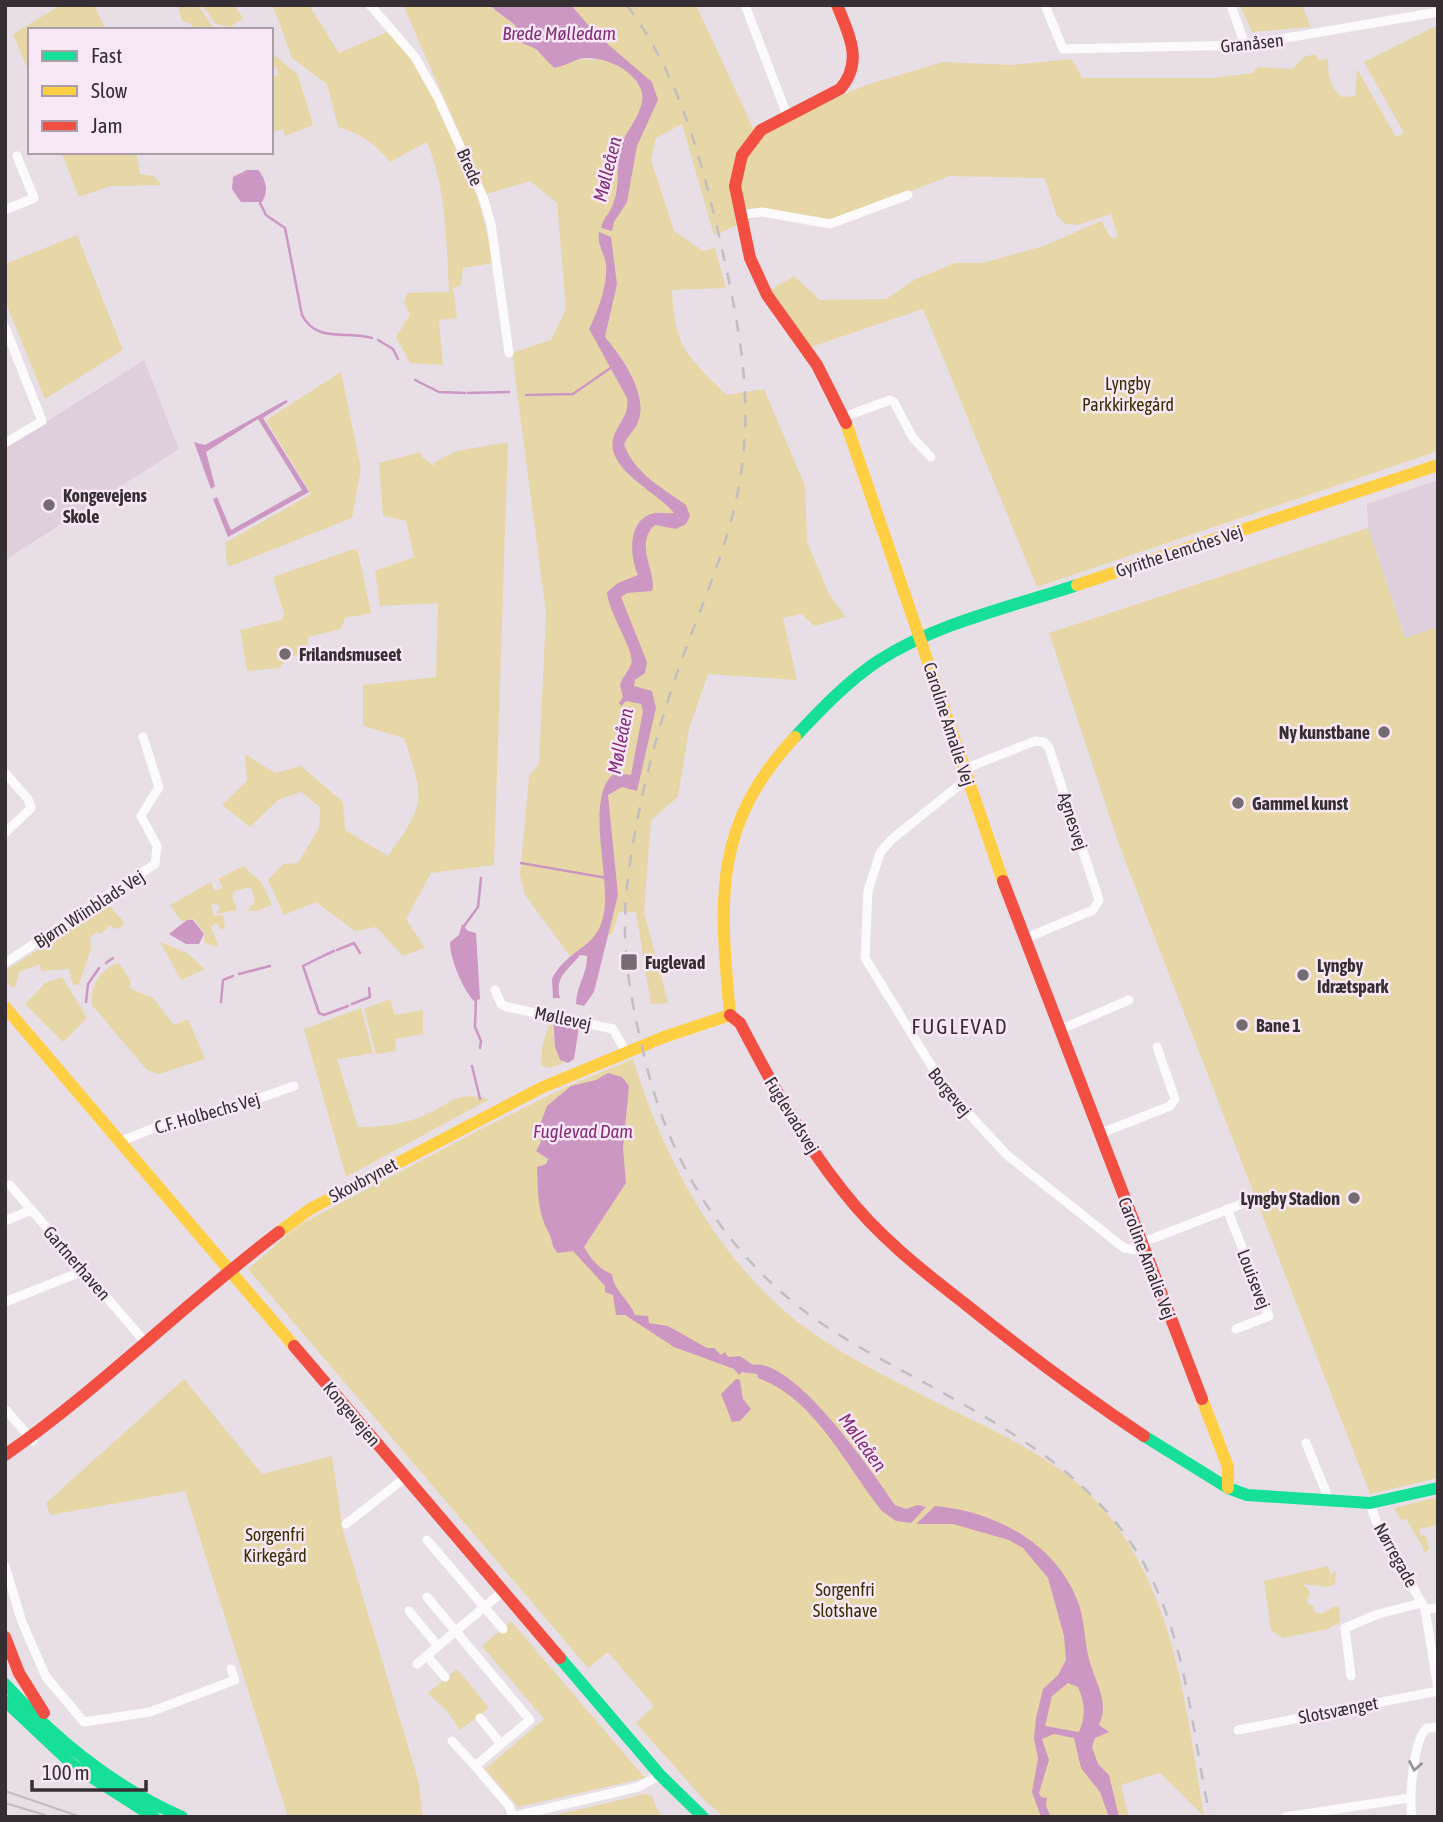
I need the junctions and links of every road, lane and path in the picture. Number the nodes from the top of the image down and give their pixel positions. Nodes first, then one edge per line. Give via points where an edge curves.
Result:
1 (370, 5) edge
2 (745, 5) edge
3 (837, 5) edge
4 (1045, 5) edge
5 (1231, 5) edge
6 (1438, 12) edge
7 (1245, 45) junction
8 (787, 115) junction
9 (17, 156) dead end
10 (908, 195) dead end
11 (5, 210) edge
12 (740, 215) junction
13 (5, 327) edge
14 (509, 353) dead end
15 (844, 417) junction
16 (5, 443) edge
17 (931, 457) dead end
18 (1438, 465) edge
19 (921, 639) junction
20 (143, 737) dead end
21 (5, 773) edge
22 (966, 774) junction
23 (5, 833) edge
24 (1024, 939) junction
25 (5, 963) edge
26 (495, 990) dead end
27 (1129, 1000) dead end
28 (5, 1007) edge
29 (730, 1015) junction
30 (1059, 1030) junction
31 (1157, 1047) dead end
32 (626, 1052) junction
33 (294, 1086) dead end
34 (1099, 1134) junction
35 (121, 1141) junction
36 (10, 1185) dead end
37 (1252, 1200) dead end
38 (1227, 1209) junction
39 (31, 1210) junction
40 (5, 1221) edge
41 (1143, 1247) junction
42 (229, 1270) junction
43 (83, 1271) junction
44 (5, 1303) edge
45 (1236, 1329) dead end
46 (145, 1342) junction
47 (5, 1409) edge
48 (31, 1439) junction
49 (1306, 1443) dead end
50 (5, 1455) edge
51 (5, 1466) edge
52 (406, 1477) junction
53 (1228, 1488) junction
54 (1438, 1488) edge
55 (1325, 1500) junction
56 (1370, 1503) junction
57 (346, 1524) dead end
58 (427, 1540) dead end
59 (5, 1566) edge
60 (503, 1591) junction
61 (427, 1597) dead end
62 (1423, 1606) junction
63 (484, 1607) junction
64 (1438, 1608) edge
65 (409, 1611) dead end
66 (503, 1629) dead end
67 (456, 1631) junction
68 (5, 1637) edge
69 (438, 1646) junction
70 (427, 1656) junction
71 (418, 1664) dead end
72 (231, 1669) dead end
73 (1350, 1676) dead end
74 (445, 1677) dead end
75 (5, 1684) edge
76 (1438, 1690) edge
77 (5, 1701) edge
78 (5, 1716) edge
79 (481, 1717) dead end
80 (1438, 1727) edge
81 (1237, 1730) dead end
82 (453, 1741) dead end
83 (501, 1744) junction
84 (65, 1760) junction
85 (89, 1765) junction
86 (475, 1766) junction
87 (660, 1775) junction
88 (1410, 1798) junction
89 (512, 1816) edge
90 (154, 1817) edge
91 (182, 1817) edge
92 (703, 1817) edge
93 (1285, 1817) edge
94 (1412, 1817) edge

1 - 14 street, Brede via 415,57 483,197
2 - 8 street
3 - 8 main road, Caroline Amalie Vej via 854,50 850,81
4 - 7 street, Granåsen via 1063,49
5 - 7 street
6 - 7 street, Granåsen
8 - 12 main road, Caroline Amalie Vej via 761,130 742,155 735,186
9 - 11 street via 34,198
10 - 12 street via 830,224 762,212
12 - 15 main road, Caroline Amalie Vej via 753,266 767,295 817,365
13 - 16 street via 42,421
15 - 17 street via 890,400 913,438
15 - 19 main road, Caroline Amalie Vej
18 - 19 main road, Gyrithe Lemches Vej
19 - 22 main road, Caroline Amalie Vej
19 - 29 main road, Fuglevadsvej via 874,664 796,732 749,797 730,849 722,897 721,941
20 - 25 street, Bjørn Wiinblads Vej via 159,787 141,816 157,846 155,864
21 - 23 street via 31,808
22 - 24 main road, Caroline Amalie Vej
22 - 24 street, Agnesvej via 1035,741 1049,748 1098,900 1093,910
22 - 41 street, Borgevej via 880,853 868,891 865,958 944,1088 983,1131 1124,1248
24 - 30 main road, Caroline Amalie Vej
26 - 32 street, Møllevej via 507,1007 613,1029
27 - 30 street
28 - 35 main road, Kongevejen
29 - 32 main road, Skovbrynet
29 - 53 main road, Fuglevadsvej via 740,1023 812,1150 896,1249 1058,1378
30 - 34 main road, Caroline Amalie Vej
31 - 34 street via 1175,1099
32 - 42 main road, Skovbrynet via 524,1096 312,1207
33 - 35 street, C.F. Holbechs Vej via 218,1114 185,1116
34 - 41 main road, Caroline Amalie Vej
35 - 42 main road, Kongevejen
36 - 39 street, Gartnerhaven
37 - 38 street
38 - 41 street
38 - 45 street, Louisevej via 1269,1316
39 - 40 street
39 - 43 street, Gartnerhaven
41 - 53 main road, Caroline Amalie Vej via 1228,1467
42 - 46 main road, Skovbrynet
42 - 52 main road, Kongevejen
43 - 44 street
43 - 46 street, Gartnerhaven
46 - 48 main road, Skovbrynet
47 - 48 street
48 - 50 main road, Skovbrynet
48 - 51 main road, Skovbrynet
49 - 55 street
52 - 57 street
52 - 60 main road, Kongevejen
53 - 55 main road, Fuglevadsvej via 1269,1498
54 - 56 main road, Fuglevadsvej
55 - 56 main road, Fuglevadsvej
56 - 62 street, Nørregade
58 - 63 street
59 - 72 street via 46,1677 84,1722 150,1712 185,1700 235,1680
60 - 63 street
60 - 87 main road, Kongevejen
61 - 67 street
62 - 64 street
62 - 73 street via 1378,1614 1345,1629
62 - 76 street, Nørregade
63 - 66 street
63 - 67 street
65 - 69 street
67 - 69 street
67 - 83 street via 530,1720
68 - 85 main road via 33,1698
69 - 70 street
70 - 71 street
70 - 74 street
75 - 85 main road
76 - 81 street, Slotsvænget
77 - 84 main road
78 - 84 main road
79 - 83 street
80 -> 88 street via 1422,1734
82 - 86 street
83 - 86 street
84 - 90 main road
85 - 91 main road
86 - 89 street via 509,1806
87 - 89 street via 638,1787
87 - 92 main road, Kongevejen
88 - 93 street
88 - 94 street

